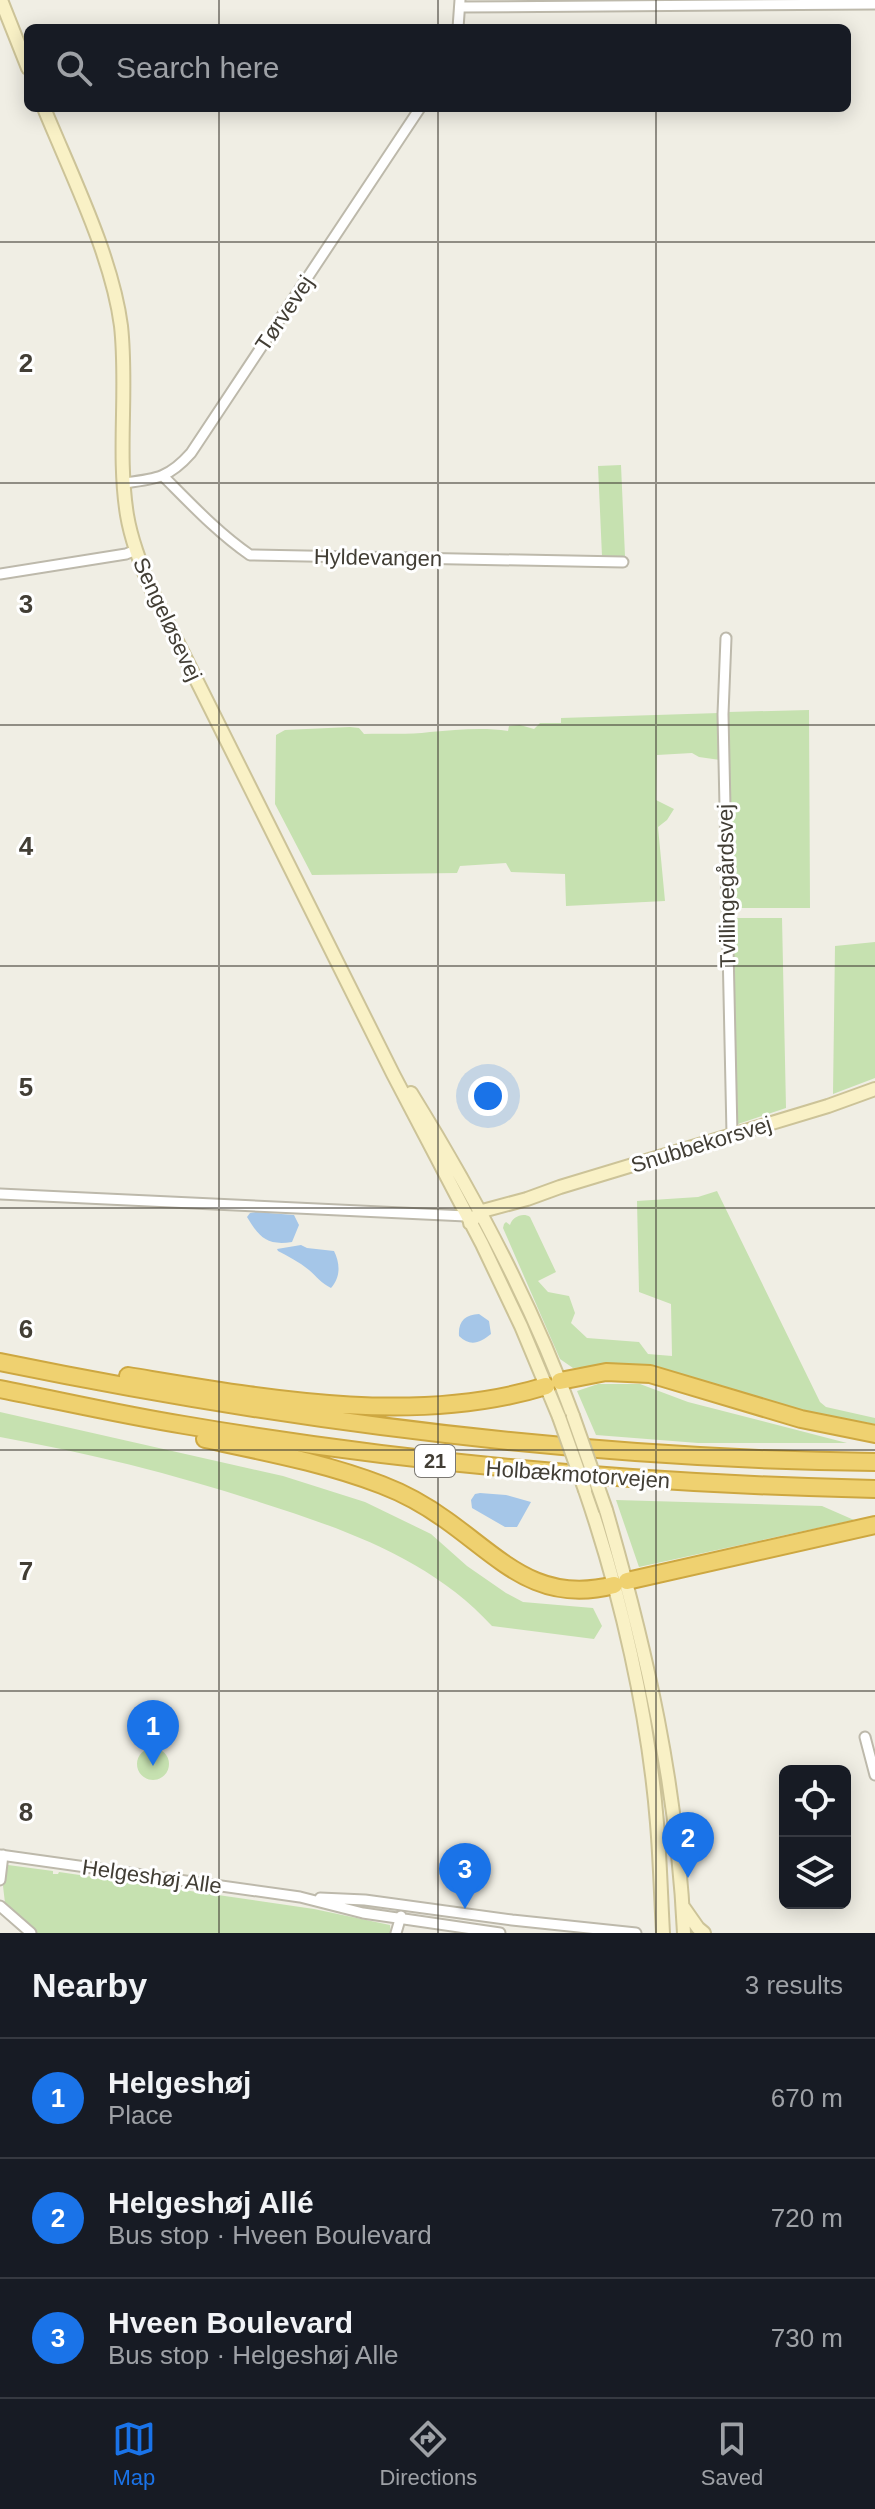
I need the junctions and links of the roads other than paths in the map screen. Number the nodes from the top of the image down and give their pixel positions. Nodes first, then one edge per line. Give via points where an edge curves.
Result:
1 (1, 0) edge
2 (461, 3) edge
3 (875, 4) edge
4 (458, 24) edge
5 (24, 58) edge
6 (46, 112) edge
7 (417, 112) edge
8 (164, 477) junction
9 (124, 483) junction
10 (136, 550) junction
11 (623, 562) dead end
12 (0, 574) edge
13 (726, 638) dead end
14 (385, 1054) junction
15 (875, 1089) edge
16 (732, 1134) junction
17 (0, 1194) edge
18 (483, 1218) junction
19 (468, 1219) junction
20 (0, 1362) edge
21 (61, 1374) junction
22 (553, 1383) junction
23 (0, 1389) edge
24 (184, 1425) junction
25 (875, 1434) edge
26 (875, 1462) edge
27 (875, 1489) edge
28 (875, 1525) edge
29 (620, 1583) junction
30 (865, 1737) dead end
31 (875, 1775) edge
32 (2, 1855) edge
33 (0, 1880) edge
34 (300, 1897) junction
35 (404, 1905) junction
36 (683, 1905) junction
37 (0, 1906) edge
38 (401, 1918) junction
39 (31, 1933) edge
40 (396, 1933) edge
41 (500, 1933) edge
42 (636, 1933) edge
43 (663, 1933) edge
44 (684, 1933) edge
45 (704, 1933) edge

1 - 5 street
2 - 3 street
2 - 4 street
6 - 9 street, Sengeløsevej via 115,298 121,327
7 - 8 street, Tørvevej via 191,453
8 - 9 street
8 - 11 street, Hyldevangen via 250,555
9 - 10 street, Sengeløsevej
10 - 12 street
10 - 14 street, Sengeløsevej
13 - 16 street, Tvillingegårdsvej
14 - 18 street, Sengeløsevej
14 - 19 street, Sengeløsevej
15 - 16 street, Snubbekorsvej
16 - 18 street, Snubbekorsvej via 560,1187
17 - 19 street
18 - 19 street
18 - 22 street, Sengeløsevej
19 - 22 street, Sengeløsevej
20 - 21 highway, Holbækmotorvejen / 21
21 - 22 highway via 108,1373 311,1401 396,1407 484,1402
21 - 26 highway, Holbækmotorvejen / 21 via 316,1419 485,1439 644,1453
22 - 25 highway via 606,1372 650,1374 801,1419
22 - 29 street, bridge via 559,1417
22 - 29 street, bridge via 573,1416 606,1510
23 - 24 highway, Holbækmotorvejen / 21
24 - 27 highway, Holbækmotorvejen / 21 via 485,1467 643,1480
24 - 29 highway via 202,1438 326,1466 385,1486 444,1518 532,1581 579,1589
28 - 29 highway
29 - 36 street via 648,1664 663,1739
29 - 43 street via 654,1796
30 - 31 street
32 - 33 street
32 - 34 street, Helgeshøj Alle
34 - 35 street, Helgeshøj Alle
34 - 38 street, Helgeshøj Alle
35 - 38 street
35 - 42 street, Helgeshøj Alle
36 - 44 street
36 - 45 street
37 - 39 street
38 - 40 street
38 - 41 street, Helgeshøj Alle

